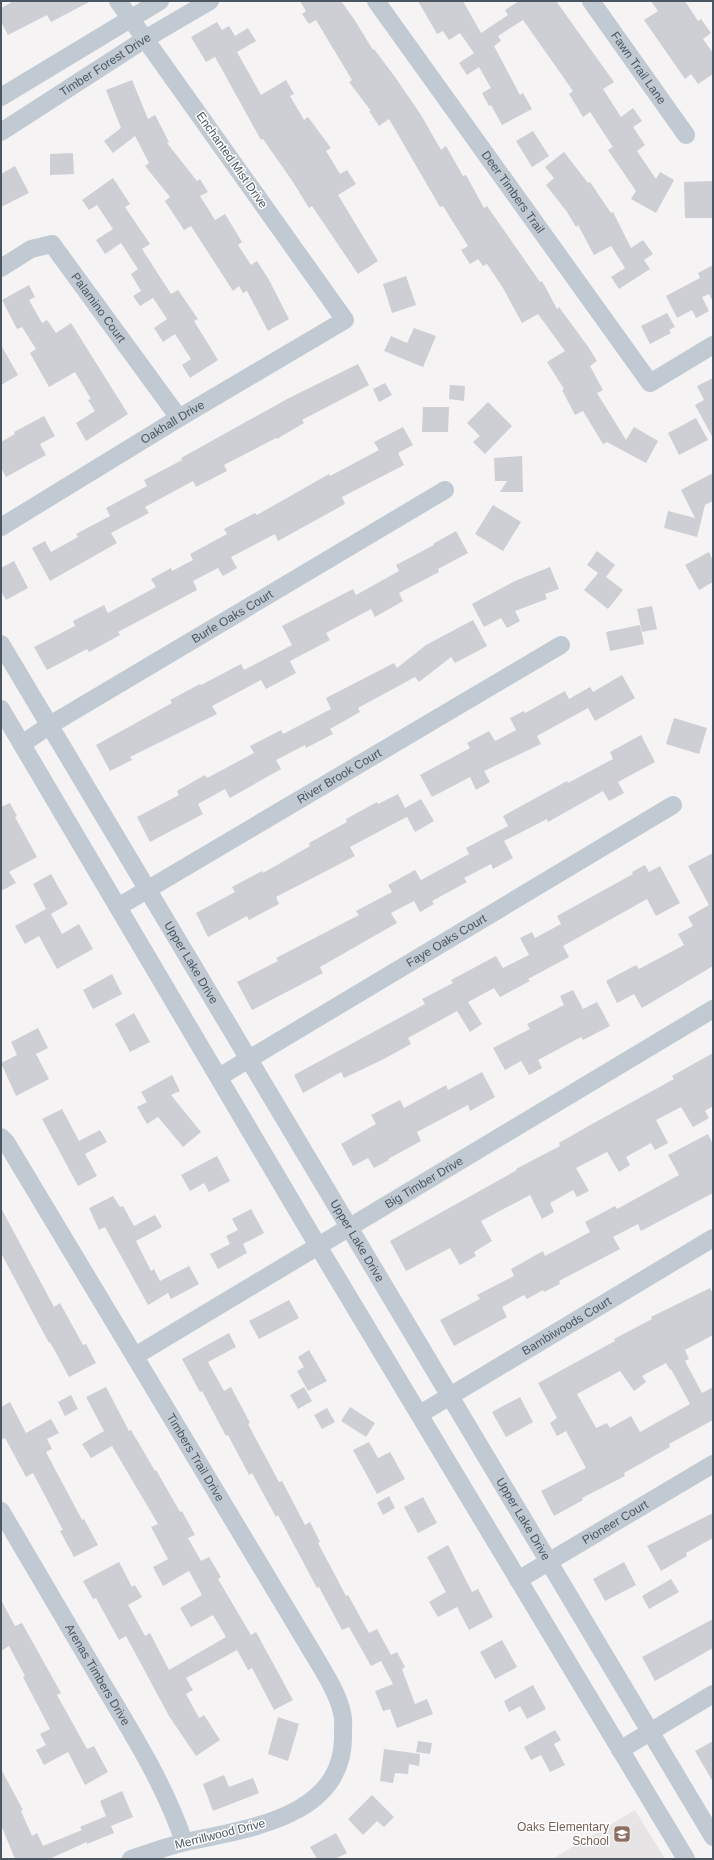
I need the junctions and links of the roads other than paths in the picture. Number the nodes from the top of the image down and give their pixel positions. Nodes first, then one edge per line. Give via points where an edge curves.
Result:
1 (118, 1) edge
2 (160, 1) edge
3 (210, 1) edge
4 (376, 1) edge
5 (591, 1) edge
6 (131, 19) junction
7 (145, 39) junction
8 (1, 96) edge
9 (1, 132) edge
10 (686, 135) dead end
11 (1, 268) edge
12 (345, 320) joint
13 (713, 346) edge
14 (179, 418) junction
15 (445, 490) dead end
16 (1, 528) edge
17 (1, 644) edge
18 (561, 645) dead end
19 (1, 709) edge
20 (50, 725) junction
21 (22, 744) junction
22 (673, 805) dead end
23 (149, 890) junction
24 (118, 907) junction
25 (713, 1009) edge
26 (248, 1059) junction
27 (219, 1077) junction
28 (1, 1137) edge
29 (350, 1228) junction
30 (713, 1238) edge
31 (318, 1246) junction
32 (134, 1356) junction
33 (450, 1396) junction
34 (420, 1414) junction
35 (713, 1464) edge
36 (1, 1511) edge
37 (548, 1562) junction
38 (518, 1580) junction
39 (713, 1694) edge
40 (650, 1732) junction
41 (620, 1750) junction
42 (324, 1788) joint
43 (713, 1837) edge
44 (184, 1842) junction
45 (131, 1859) edge
46 (686, 1859) edge

1 - 6 street, Enchanted Mist Drive
2 - 6 street, Timber Forest Drive
3 - 7 street, Timber Forest Drive
4 - 13 street, Deer Timbers Trail via 650,383
5 - 10 street, Fawn Trail Lane
6 - 7 street, Enchanted Mist Drive
6 - 8 street, Timber Forest Drive
7 - 9 street, Timber Forest Drive
7 - 12 street, Enchanted Mist Drive
11 - 14 street, Palamino Court via 31,249 52,244
12 - 14 street, Oakhall Drive
14 - 16 street, Oakhall Drive
15 - 20 street, Burle Oaks Court
17 - 20 street, Upper Lake Drive
18 - 23 street, River Brook Court
19 - 21 street
20 - 21 street, Burle Oaks Court
20 - 23 street, Upper Lake Drive
21 - 24 street
22 - 26 street, Faye Oaks Court
23 - 24 street, River Brook Court
23 - 26 street, Upper Lake Drive
24 - 27 street
25 - 29 street, Big Timber Drive
26 - 27 street, Faye Oaks Court
26 - 29 street, Upper Lake Drive
27 - 31 street
28 - 32 street, Timbers Trail Drive
29 - 31 street, Big Timber Drive
29 - 33 street, Upper Lake Drive
30 - 33 street, Bambiwoods Court
31 - 32 street, Big Timber Drive
31 - 34 street
32 - 42 street, Timbers Trail Drive via 331,1685 342,1713 344,1749 337,1771
33 - 34 street, Bambiwoods Court
33 - 37 street, Upper Lake Drive
34 - 38 street
35 - 37 street, Pioneer Court
36 - 44 street, Arenas Timbers Drive via 134,1736 175,1817
37 - 38 street, Pioneer Court
37 - 40 street, Upper Lake Drive
38 - 41 street
39 - 40 street
40 - 41 street
40 - 43 street, Upper Lake Drive
41 - 46 street
42 - 44 street, Merrillwood Drive via 304,1807 280,1818 252,1828
44 - 45 street, Merrillwood Drive

